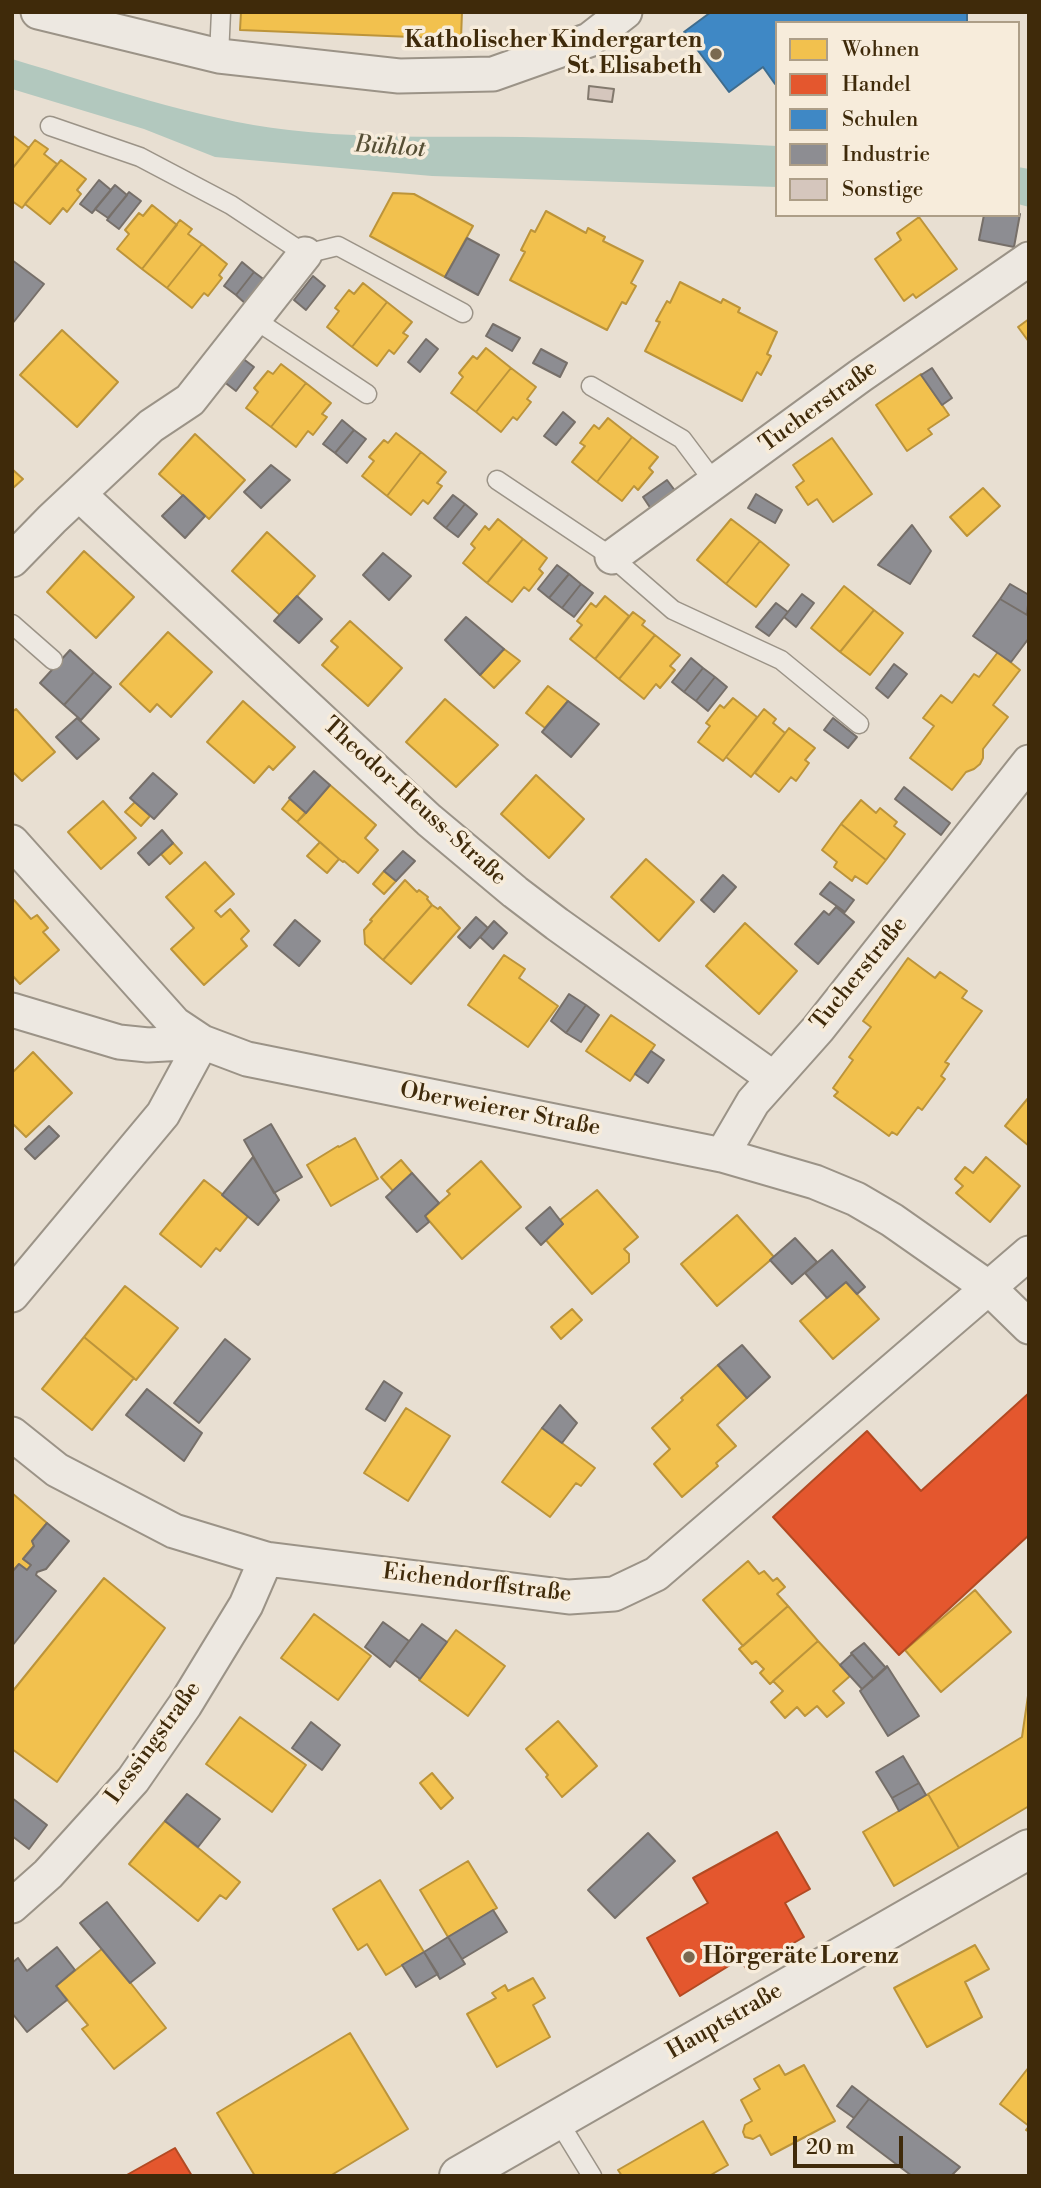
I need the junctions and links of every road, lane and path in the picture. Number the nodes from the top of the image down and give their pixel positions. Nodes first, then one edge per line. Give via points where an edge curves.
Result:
1 (38, 12) edge
2 (221, 12) edge
3 (625, 12) edge
4 (219, 56) junction
5 (50, 126) dead end
6 (305, 254) junction
7 (1029, 259) edge
8 (463, 313) dead end
9 (254, 319) junction
10 (591, 386) dead end
11 (367, 394) dead end
12 (497, 480) dead end
13 (715, 483) junction
14 (80, 495) junction
15 (612, 558) junction
16 (12, 560) edge
17 (12, 624) edge
18 (53, 660) dead end
19 (859, 724) dead end
20 (1029, 762) edge
21 (12, 842) edge
22 (12, 1010) edge
23 (202, 1042) junction
24 (773, 1078) junction
25 (722, 1155) junction
26 (1029, 1253) edge
27 (989, 1288) junction
28 (12, 1295) edge
29 (1029, 1326) edge
30 (12, 1434) edge
31 (266, 1559) junction
32 (1028, 1851) edge
33 (12, 1906) edge
34 (557, 2119) junction
35 (459, 2176) edge
36 (592, 2176) edge

1 - 4 street
2 - 4 lane
3 - 4 street via 589,40 494,74 399,76
5 - 6 lane via 141,157 231,205
6 - 8 lane via 338,246
6 - 9 street
7 - 13 street, Tucherstraße
9 - 11 lane
9 - 14 street via 190,400 151,426
10 - 13 lane via 682,439
12 - 15 lane
13 - 15 street, Tucherstraße
14 - 16 street
14 - 24 street, Theodor-Heuss-Straße via 429,820 557,924
15 - 19 lane via 673,610 781,660
17 - 18 lane
20 - 24 street, Tucherstraße via 818,1029
21 - 23 street, Oberweierer Straße via 175,1024
22 - 23 street via 119,1042
23 - 25 street, Oberweierer Straße via 247,1059
23 - 28 street via 163,1114
24 - 25 street, Tucherstraße
25 - 27 street, Oberweierer Straße via 856,1199
26 - 27 street, Eichendorffstraße
27 - 29 street, Oberweierer Straße
27 - 31 street, Eichendorffstraße via 656,1574 614,1594 569,1597
30 - 31 street, Eichendorffstraße via 57,1470 174,1531
31 - 33 street, Lessingstraße via 246,1605 133,1780 48,1874
32 - 34 street, Hauptstraße
34 - 35 street, Hauptstraße
34 - 36 lane

